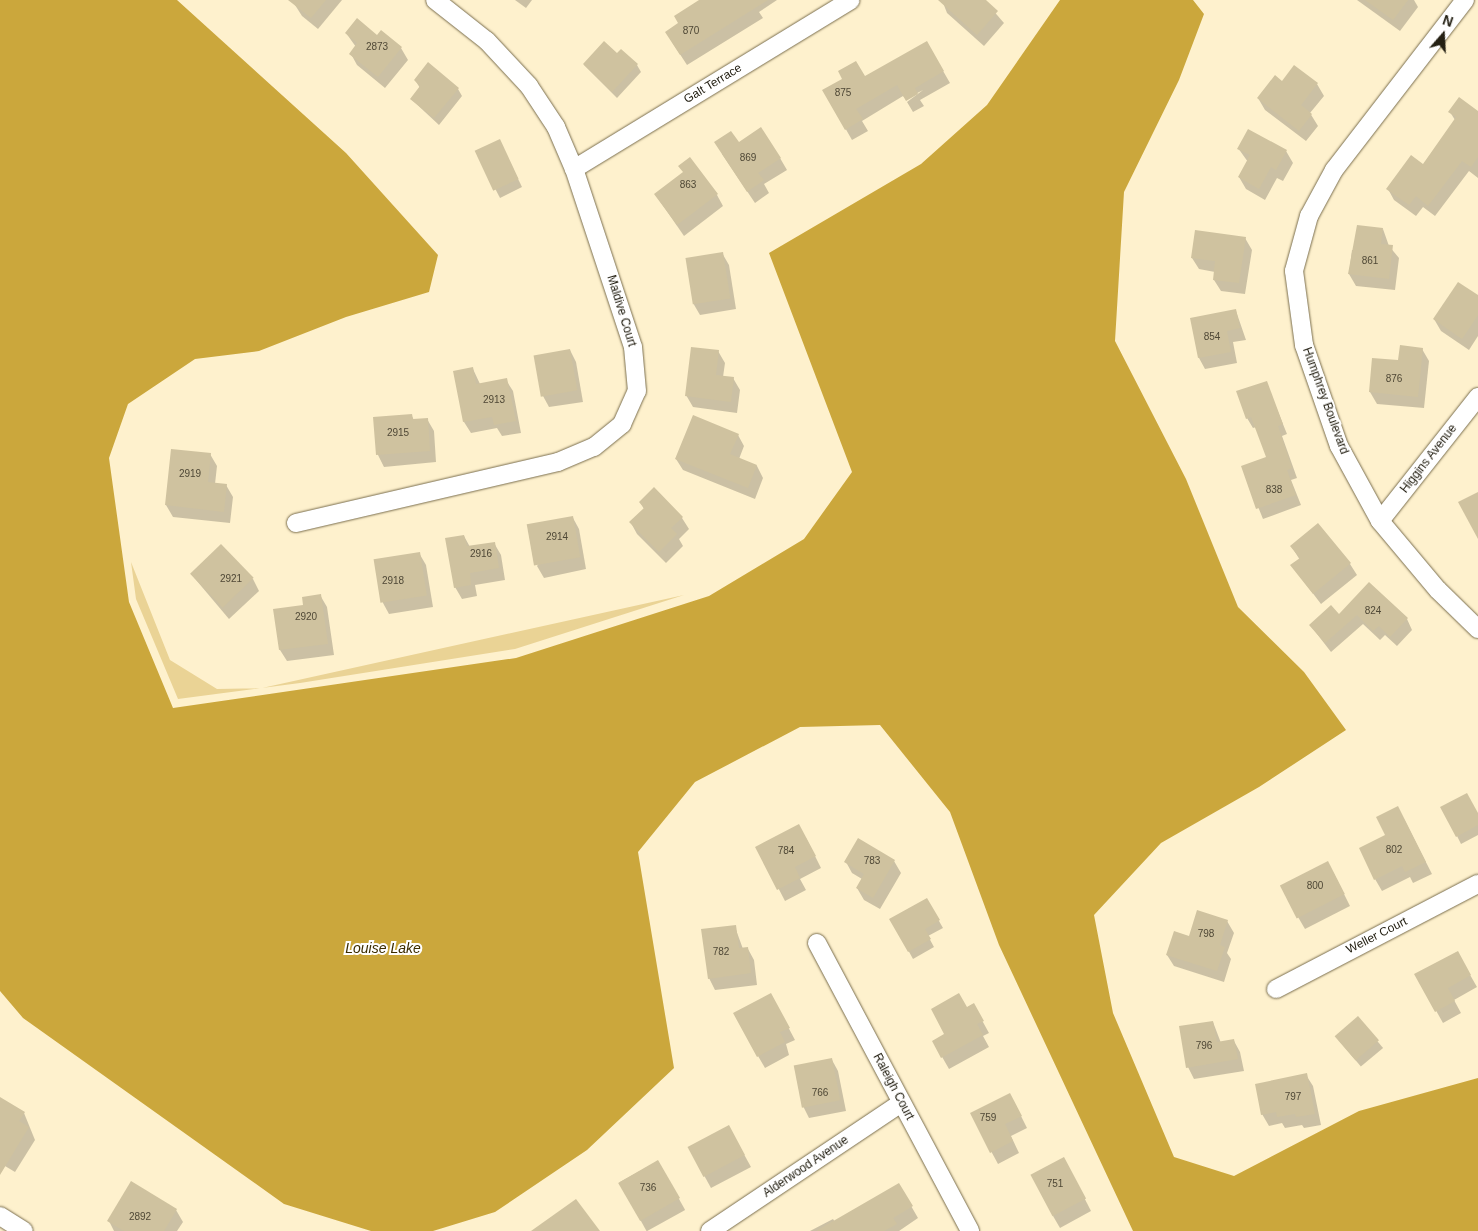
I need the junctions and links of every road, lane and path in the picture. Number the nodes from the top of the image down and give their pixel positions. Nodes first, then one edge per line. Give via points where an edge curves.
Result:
1 (435, 0) edge
2 (851, 0) edge
3 (1465, 0) edge
4 (574, 168) junction
5 (1478, 397) edge
6 (1380, 521) junction
7 (296, 523) dead end
8 (1478, 629) edge
9 (1478, 884) edge
10 (817, 943) dead end
11 (1276, 989) dead end
12 (901, 1103) junction
13 (0, 1216) edge
14 (24, 1231) edge
15 (710, 1231) edge
16 (970, 1231) edge

1 - 4 street, Maldive Court via 487,42 529,86 556,127
2 - 4 street, Galt Terrace
3 - 6 street, Humphrey Boulevard via 1334,170 1309,216 1294,271 1307,354 1340,446
4 - 7 street, Maldive Court via 633,346 637,391 622,424 594,447 558,462
5 - 6 street, Higgins Avenue
6 - 8 street, Humphrey Boulevard via 1438,590
9 - 11 street, Weller Court
10 - 12 street, Raleigh Court
12 - 15 street, Alderwood Avenue
12 - 16 street, Raleigh Court
13 - 14 street

